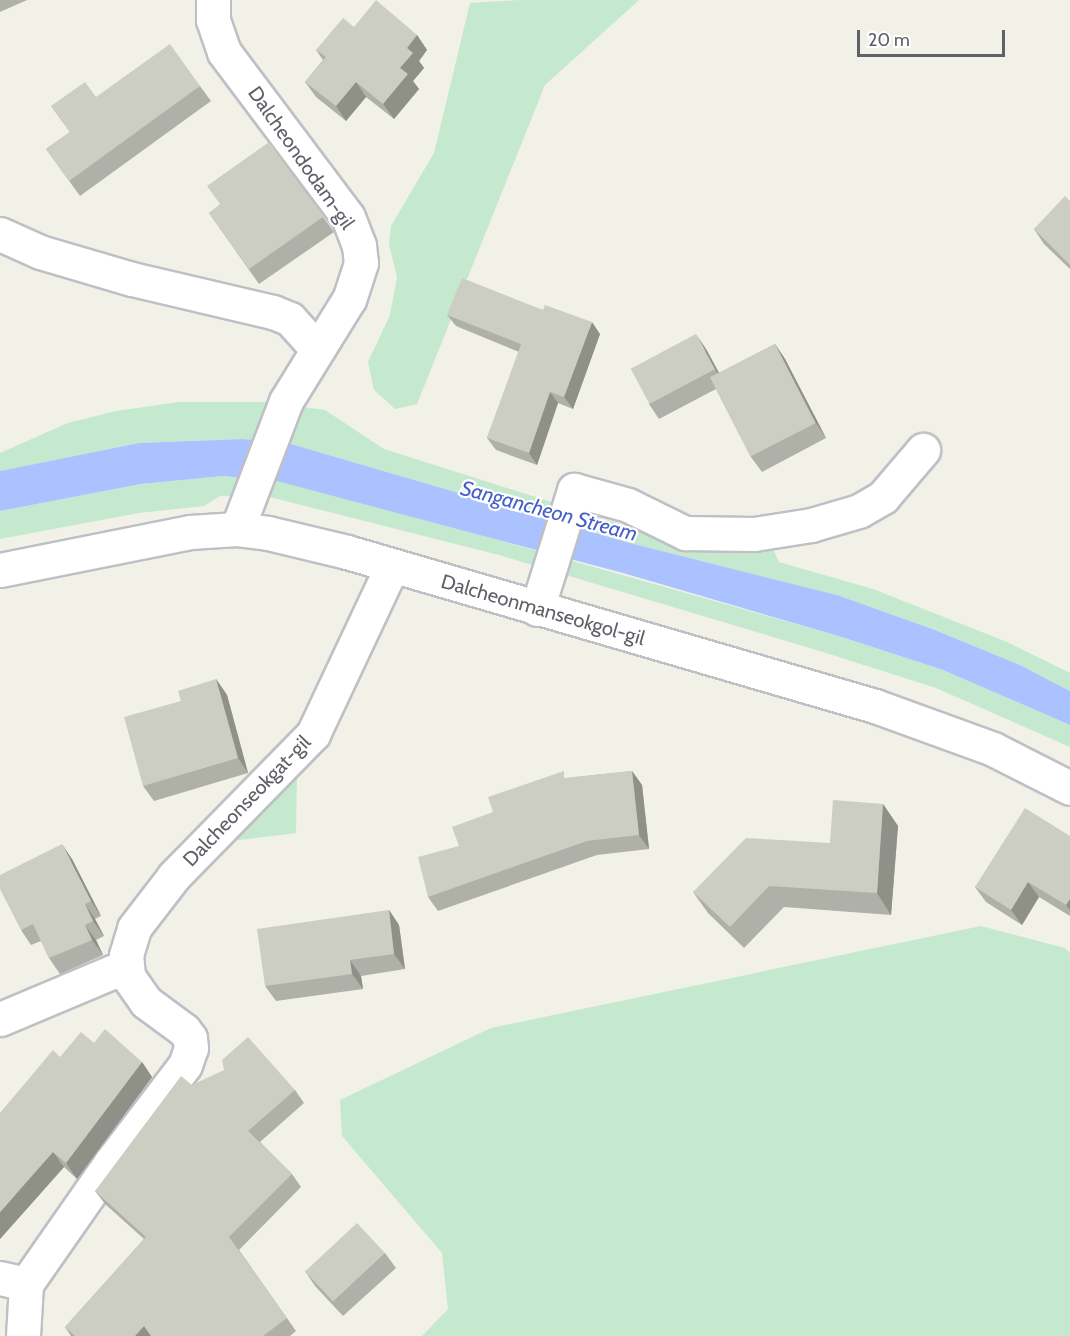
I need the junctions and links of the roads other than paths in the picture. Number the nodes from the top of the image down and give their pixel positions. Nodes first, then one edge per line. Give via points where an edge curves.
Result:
1 (213, 0) edge
2 (0, 234) edge
3 (317, 349) junction
4 (922, 450) dead end
5 (241, 517) junction
6 (392, 566) junction
7 (0, 570) edge
8 (537, 609) junction
9 (1070, 788) edge
10 (126, 966) junction
11 (0, 1019) edge
12 (13, 1281) edge
13 (23, 1336) edge

1 - 3 street, Dalcheondodam-gil via 213,20 224,52 354,229 361,263 357,282
2 - 3 street via 40,252 132,279 273,312 290,320
3 - 5 street, Dalcheondodam-gil via 286,401
4 - 8 street via 883,497 859,511 811,525 714,536 685,533 628,505 574,490
5 - 6 street, Dalcheonmanseokgol-gil via 311,543
5 - 7 street, Dalcheonmanseokgol-gil via 190,532
6 - 8 street, Dalcheonmanseokgol-gil
6 - 10 street, Dalcheonseokgat-gil via 313,734 156,897 134,928
8 - 9 street, Dalcheonmanseokgol-gil via 874,706 993,749
10 - 11 street
10 - 12 street via 135,989 190,1038 185,1065
12 - 13 street

